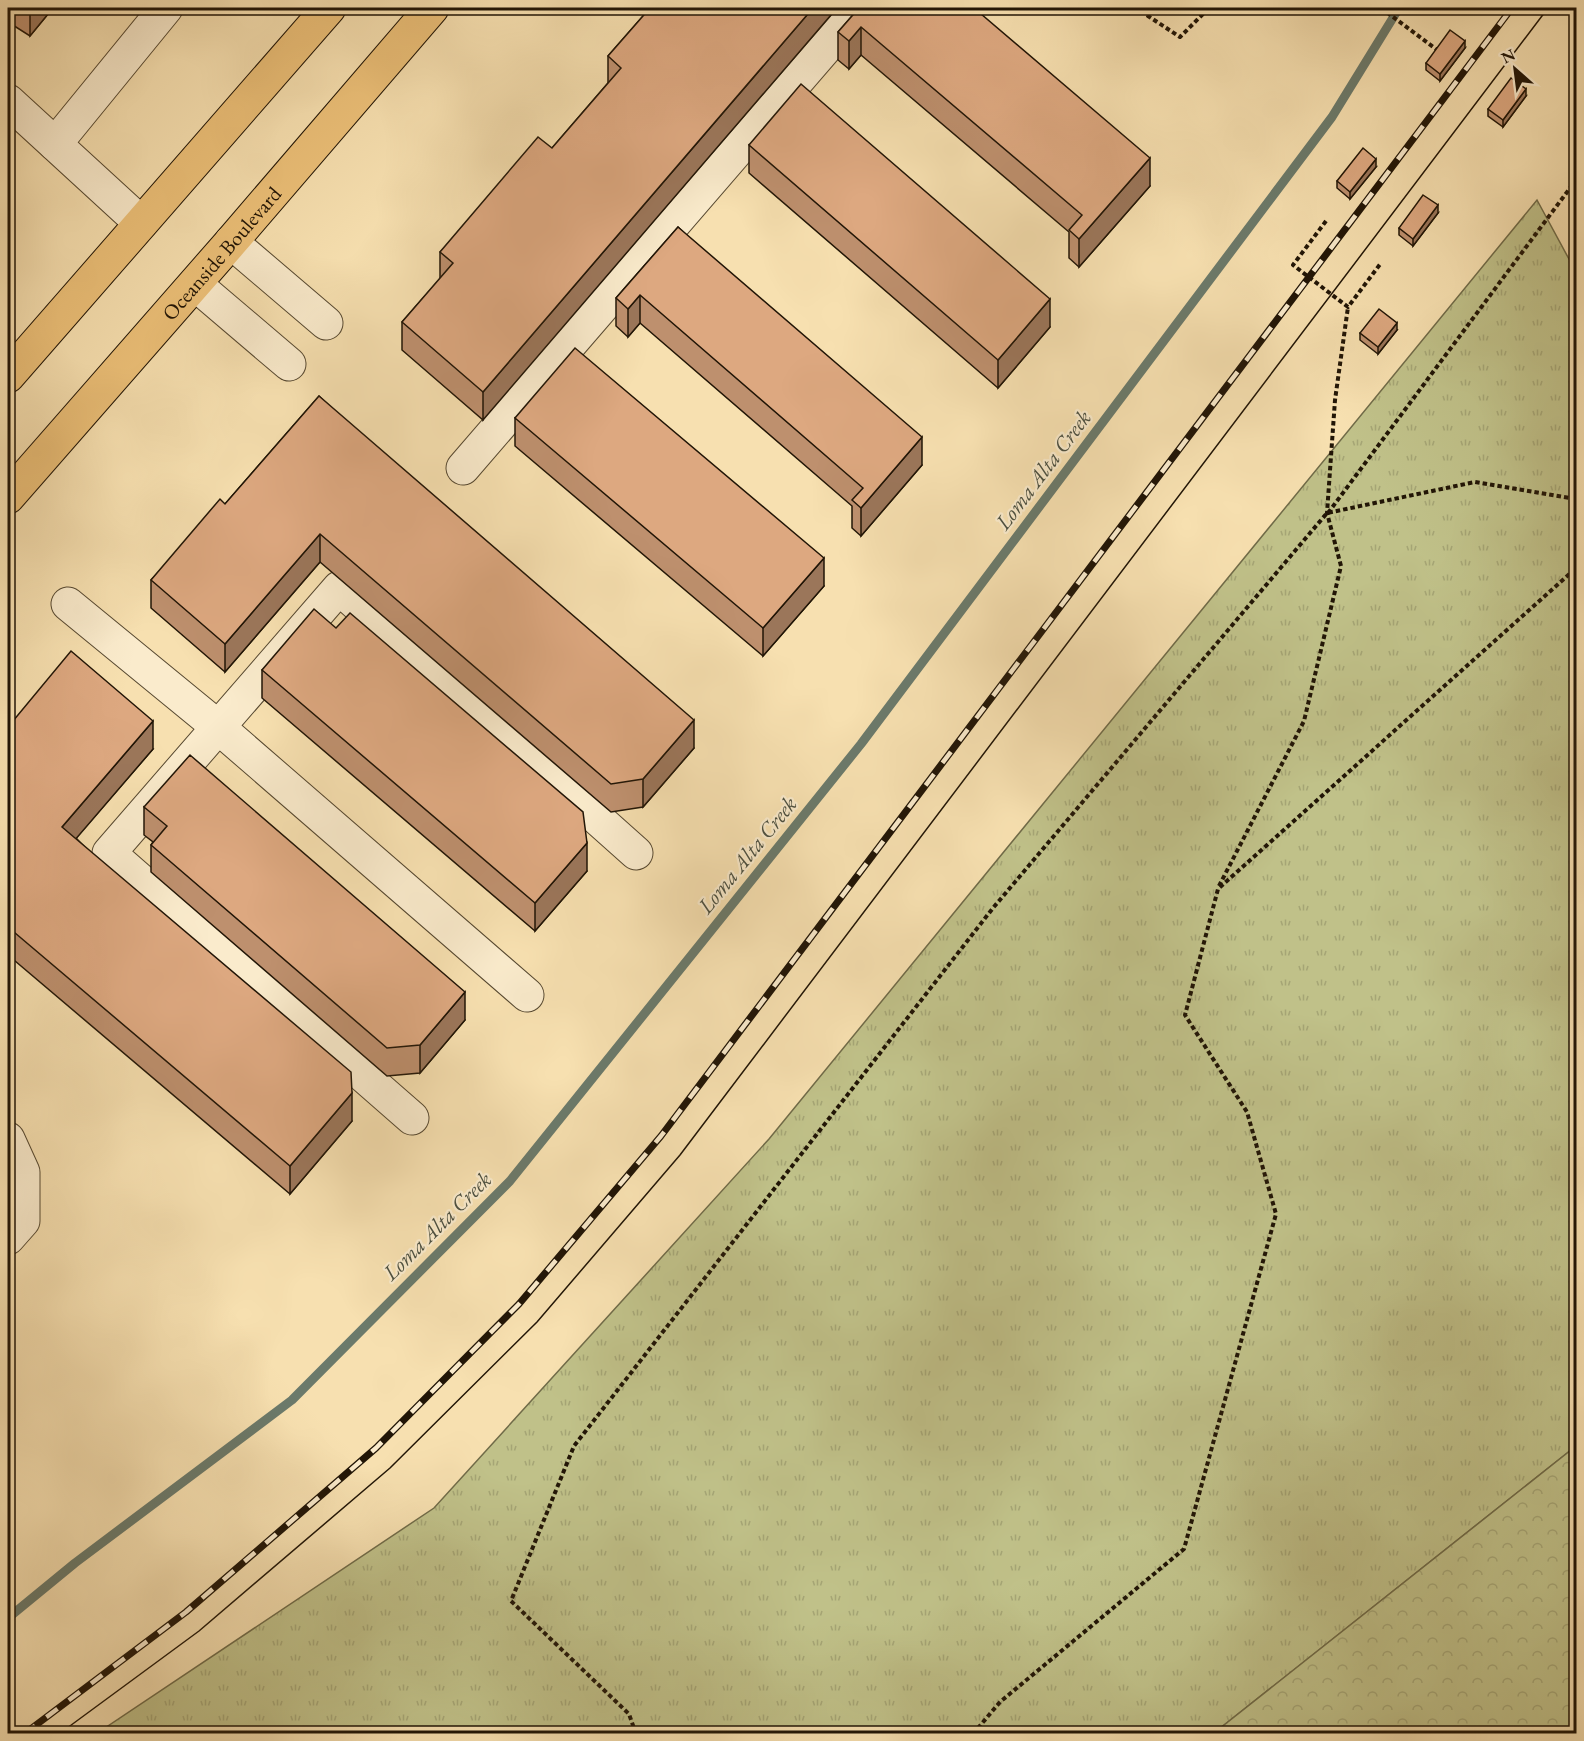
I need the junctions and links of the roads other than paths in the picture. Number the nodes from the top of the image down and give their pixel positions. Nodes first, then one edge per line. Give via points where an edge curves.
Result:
1 (166, 8) edge
2 (328, 8) edge
3 (432, 8) edge
4 (860, 8) edge
5 (8, 100) edge
6 (55, 144) junction
7 (141, 223) junction
8 (231, 243) junction
9 (195, 284) junction
10 (326, 323) dead end
11 (289, 364) dead end
12 (8, 376) edge
13 (463, 468) dead end
14 (8, 497) edge
15 (68, 604) dead end
16 (218, 727) junction
17 (636, 853) dead end
18 (526, 995) dead end
19 (412, 1118) dead end
20 (8, 1139) edge
21 (8, 1238) edge

1 - 6 lane
2 - 7 main road
3 - 8 main road, Oceanside Boulevard
4 - 13 lane
5 - 6 lane
6 - 7 lane
7 - 12 main road
8 - 9 main road, Oceanside Boulevard
8 - 10 lane
9 - 11 lane
9 - 14 main road, Oceanside Boulevard
15 - 16 lane
16 - 17 lane via 339,588
16 - 18 lane
16 - 19 lane via 109,853
20 - 21 lane via 23,1172 24,1211 24,1221

